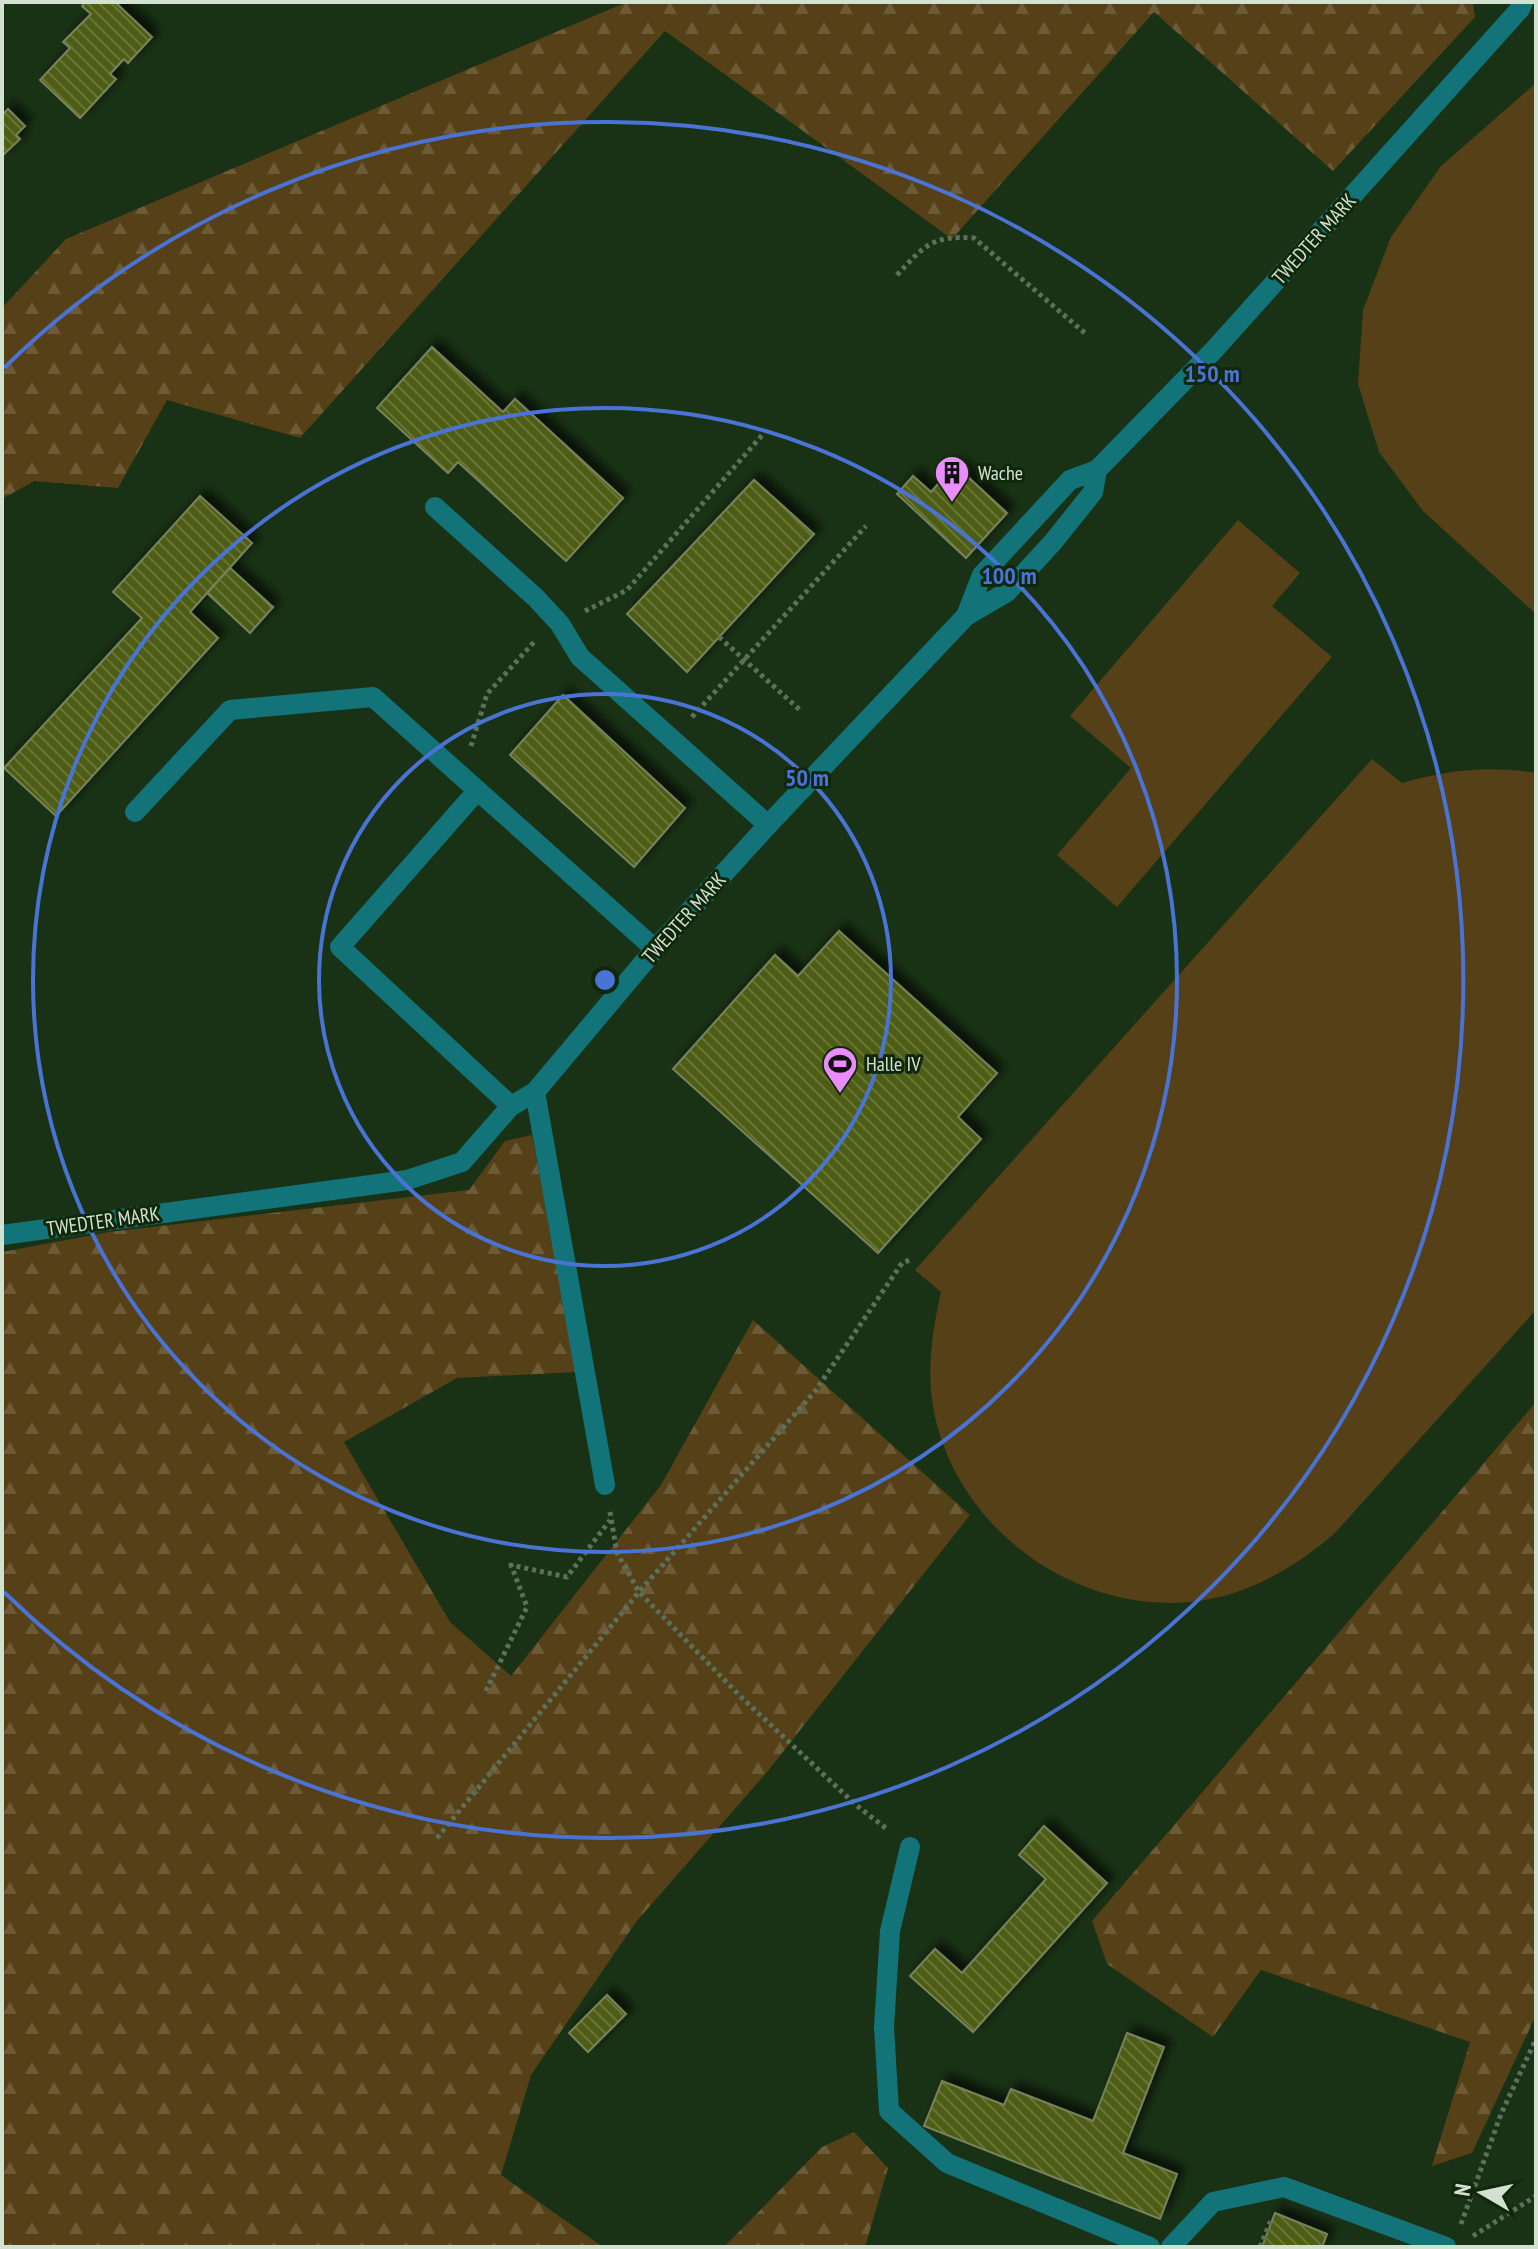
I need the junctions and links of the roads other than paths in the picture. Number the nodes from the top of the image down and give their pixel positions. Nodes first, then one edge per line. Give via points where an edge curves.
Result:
1 (1523, 2) edge
2 (1097, 470) junction
3 (435, 507) dead end
4 (966, 616) junction
5 (477, 791) junction
6 (135, 812) dead end
7 (768, 825) junction
8 (655, 949) junction
9 (535, 1092) junction
10 (511, 1106) junction
11 (2, 1235) edge
12 (605, 1485) road end
13 (910, 1847) road end
14 (1452, 2240) edge
15 (1150, 2247) edge
16 (1171, 2247) edge

1 - 2 street, TWEDTER MARK via 1214,350
2 - 4 street, TWEDTER MARK via 1093,492 1053,542 1007,592
2 - 4 street, TWEDTER MARK via 1070,480 982,575
3 - 7 street via 536,598 580,657
4 - 7 street, TWEDTER MARK
5 - 6 street via 373,697 230,710
5 - 8 street
5 - 10 street via 340,947
7 - 8 street, TWEDTER MARK
8 - 9 street, TWEDTER MARK
9 - 10 street, TWEDTER MARK
9 - 12 street
10 - 11 street, TWEDTER MARK via 462,1162 407,1180
13 - 15 street via 890,1931 884,2027 889,2111 947,2163
14 - 16 street via 1284,2187 1213,2202

